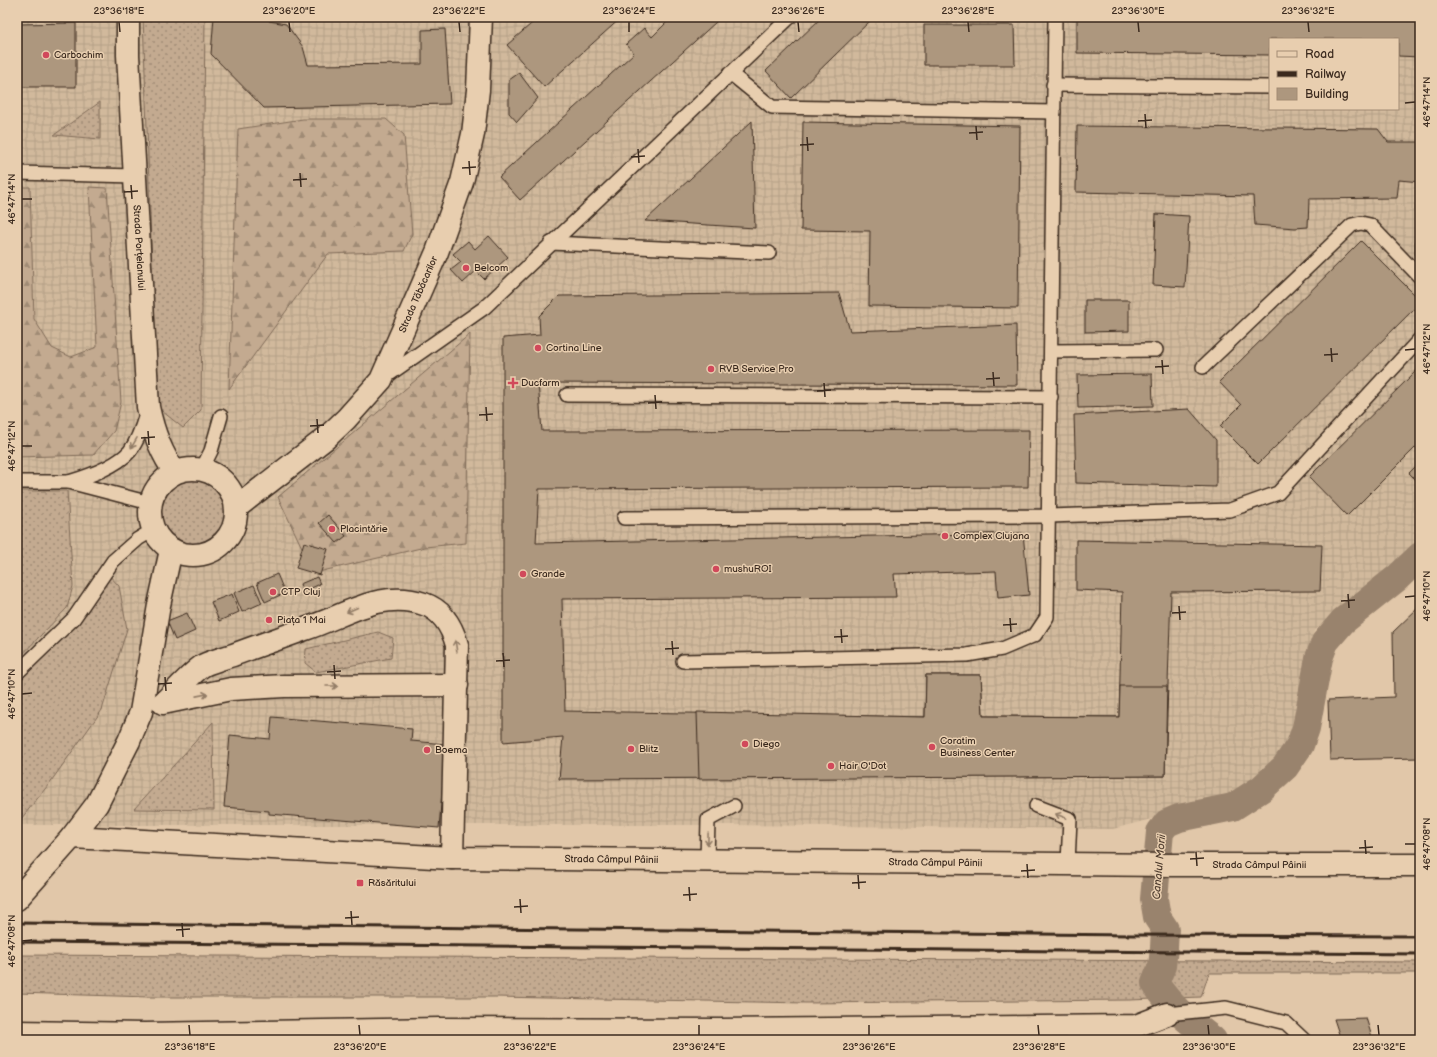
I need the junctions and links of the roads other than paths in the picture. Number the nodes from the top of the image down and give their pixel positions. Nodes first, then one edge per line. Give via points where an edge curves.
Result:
1 (128, 17) edge
2 (481, 17) edge
3 (790, 17) edge
4 (1055, 17) edge
5 (730, 73) junction
6 (1054, 85) junction
7 (1269, 87) edge
8 (1054, 112) junction
9 (17, 173) edge
10 (135, 176) junction
11 (551, 243) junction
12 (769, 253) dead end
13 (1420, 277) edge
14 (1420, 339) edge
15 (1156, 350) dead end
16 (1051, 351) junction
17 (1203, 367) dead end
18 (381, 380) junction
19 (567, 395) dead end
20 (1050, 397) junction
21 (148, 407) junction
22 (221, 416) dead end
23 (202, 469) junction
24 (175, 472) junction
25 (17, 482) edge
26 (69, 482) junction
27 (150, 503) junction
28 (236, 507) junction
29 (1049, 516) junction
30 (624, 518) dead end
31 (153, 530) junction
32 (171, 550) junction
33 (683, 661) dead end
34 (17, 673) edge
35 (457, 685) junction
36 (164, 702) junction
37 (141, 712) junction
38 (734, 806) dead end
39 (1036, 806) dead end
40 (72, 837) junction
41 (452, 858) junction
42 (707, 861) junction
43 (1068, 863) junction
44 (1420, 865) edge
45 (17, 899) edge
46 (1167, 1014) joint
47 (17, 1032) edge
48 (997, 1034) edge
49 (440, 1035) edge
50 (719, 1035) edge
51 (144, 1037) edge
52 (1304, 1040) edge

1 - 10 street, Strada Porțelanului
2 - 18 street, Strada Tăbăcarilor via 473,134 462,182 437,252
3 - 5 lane
4 - 6 lane
5 - 8 lane via 772,107
5 - 11 lane
6 - 7 lane
6 - 8 lane
8 - 16 lane
9 - 10 lane
10 - 21 street, Strada Porțelanului
11 - 12 lane
11 - 18 lane via 484,308
13 - 17 lane via 1370,225 1352,225
14 - 29 lane via 1278,493 1230,510
15 - 16 lane
16 - 20 lane
18 - 28 street, Strada Tăbăcarilor via 326,438
19 - 20 lane
20 - 29 lane
21 - 24 street, Strada Porțelanului via 158,444
21 -> 26 lane via 136,442 122,458 106,468
22 - 23 lane via 211,451
23 - 24 street via 188,468
23 - 28 street via 215,474 225,482 233,494
24 - 27 street via 163,479
25 - 26 lane
26 - 27 lane
27 - 31 street via 149,517
28 - 32 street via 236,521 231,534 216,548 197,555 184,555
29 - 30 lane
29 - 33 lane via 1047,617 1035,634 1002,649 967,655
31 - 32 street via 160,541
31 - 34 lane via 138,539 114,561 74,618
32 - 37 street
36 -> 35 street via 231,689 284,686
35 -> 36 street via 457,645 454,632 446,620 428,606 400,598 366,604 327,622 203,666
35 - 41 street
36 - 37 street
37 - 40 street via 119,763 96,804
38 -> 42 lane via 708,820
43 -> 39 lane via 1070,820
40 - 41 street
40 - 45 street
41 - 42 street, Strada Câmpul Pâinii
42 - 43 street, Strada Câmpul Pâinii
43 - 44 street, Strada Câmpul Pâinii
46 - 48 street via 1136,1026
46 - 52 lane via 1226,1008 1286,1023
47 - 51 street
48 - 50 street
49 - 50 street
49 - 51 street

